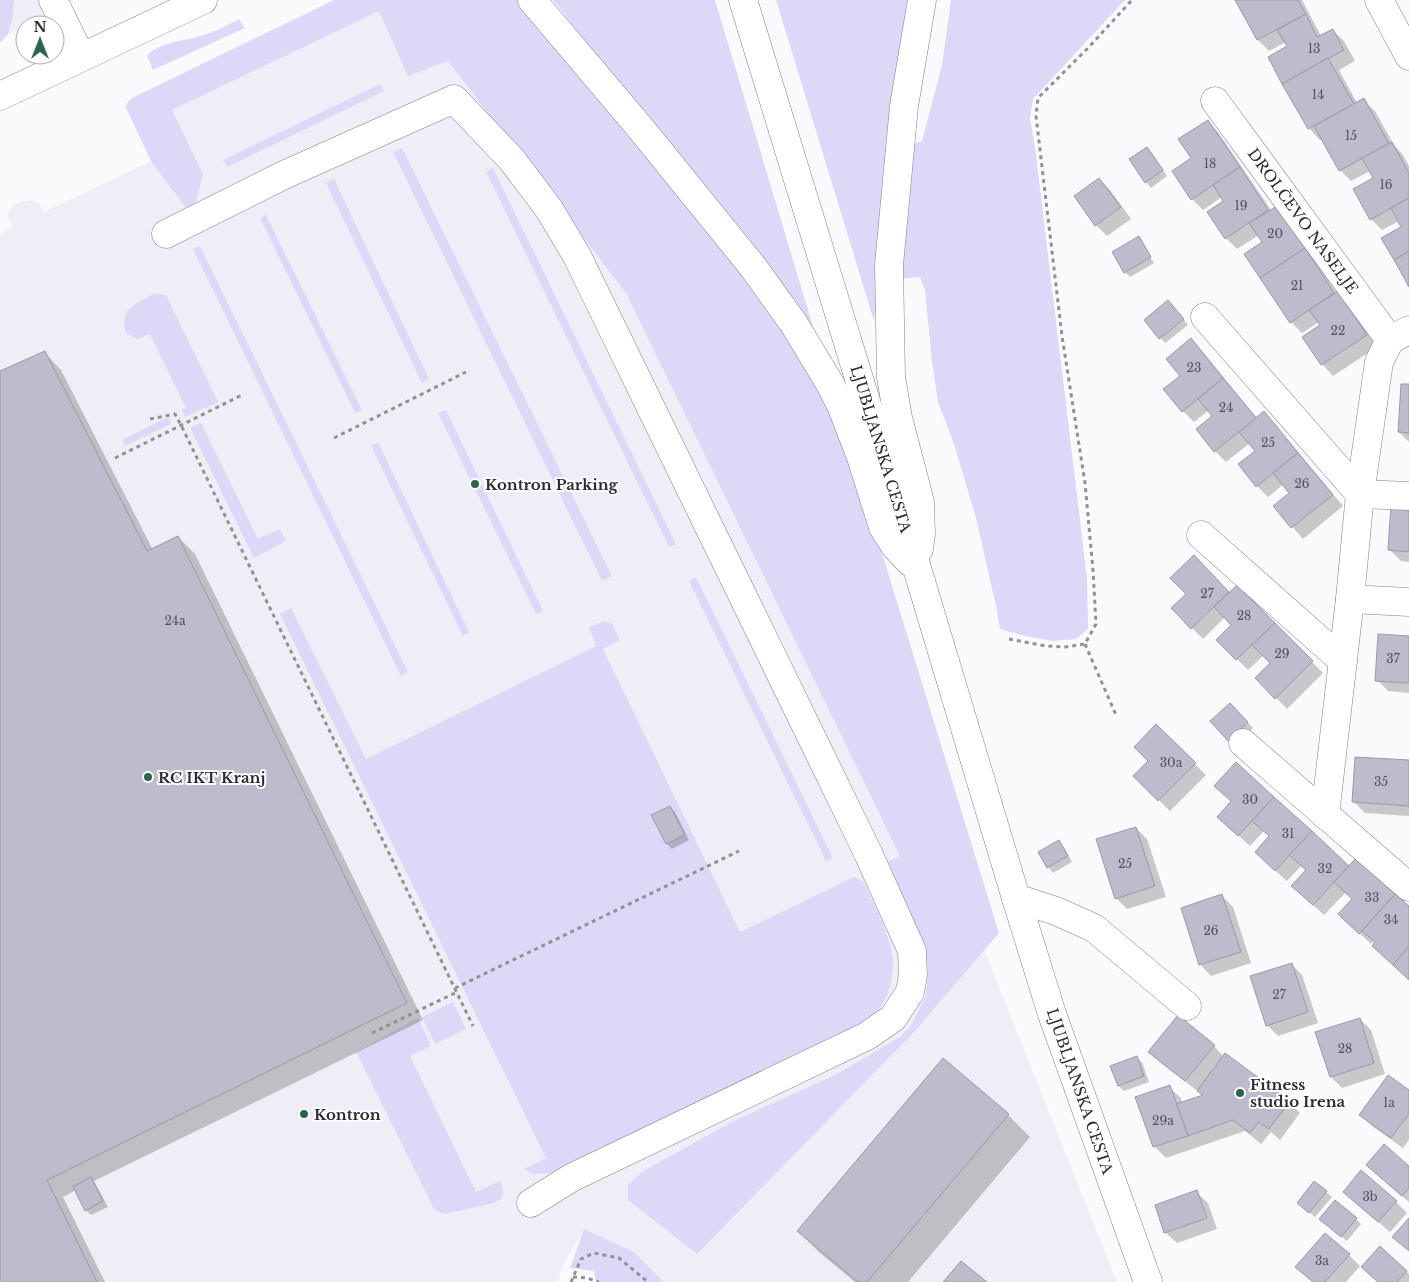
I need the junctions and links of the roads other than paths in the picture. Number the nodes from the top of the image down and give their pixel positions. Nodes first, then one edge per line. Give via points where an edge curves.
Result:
1 (53, 0) edge
2 (203, 0) edge
3 (532, 0) edge
4 (743, 0) edge
5 (922, 0) edge
6 (1379, 0) edge
7 (1409, 56) edge
8 (81, 57) junction
9 (0, 96) edge
10 (1215, 101) dead end
11 (166, 234) dead end
12 (1205, 317) dead end
13 (1400, 335) edge
14 (1360, 494) junction
15 (1409, 496) edge
16 (1200, 535) dead end
17 (917, 568) junction
18 (1350, 599) junction
19 (1409, 602) edge
20 (1343, 661) junction
21 (1243, 743) dead end
22 (1325, 815) junction
23 (1409, 887) edge
24 (1016, 898) junction
25 (1187, 1006) dead end
26 (531, 1203) dead end
27 (1148, 1282) edge

1 - 8 main road
2 - 8 main road
3 - 17 main road via 753,267 794,324 841,405 882,527
4 - 17 main road, LJUBLJANSKA CESTA
5 - 17 main road via 904,106 888,265 891,377 920,502
6 - 7 main road
8 - 9 main road
10 - 13 main road, DROLČEVO NASELJE
11 - 26 main road via 284,175 454,99 512,160 549,209 577,256 868,853 912,950 910,992 893,1018 867,1036 572,1178
12 - 14 main road
13 - 14 main road, DROLČEVO NASELJE via 1379,362
14 - 15 main road
14 - 18 main road, DROLČEVO NASELJE
16 - 20 main road
17 - 24 main road, LJUBLJANSKA CESTA
18 - 19 main road
18 - 20 main road, DROLČEVO NASELJE
20 - 22 main road, DROLČEVO NASELJE
21 - 22 main road
22 - 23 main road
24 - 25 main road via 1094,928
24 - 27 main road, LJUBLJANSKA CESTA via 1052,1014

